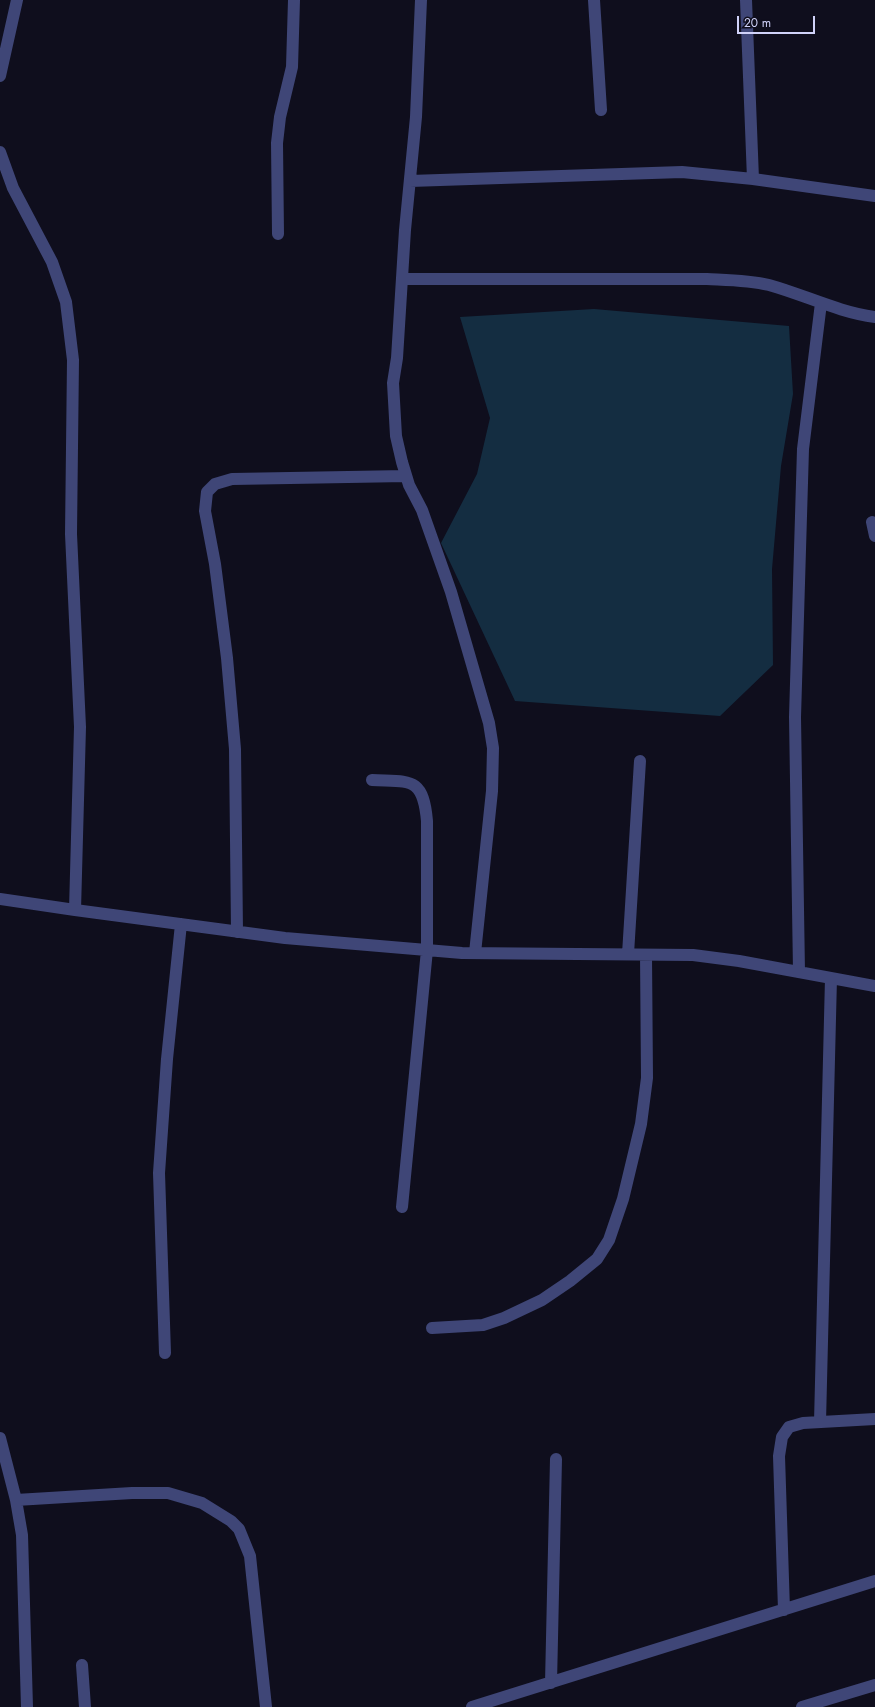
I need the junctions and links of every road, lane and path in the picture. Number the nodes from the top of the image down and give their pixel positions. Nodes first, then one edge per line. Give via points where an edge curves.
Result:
1 (17, 0) edge
2 (294, 0) edge
3 (421, 0) edge
4 (594, 0) edge
5 (746, 0) edge
6 (0, 76) edge
7 (601, 110) dead end
8 (0, 152) edge
9 (753, 178) junction
10 (410, 181) junction
11 (875, 196) edge
12 (278, 234) dead end
13 (402, 279) junction
14 (821, 303) junction
15 (875, 317) edge
16 (406, 476) junction
17 (872, 522) dead end
18 (875, 536) edge
19 (640, 761) dead end
20 (372, 780) dead end
21 (0, 899) edge
22 (75, 910) junction
23 (180, 924) junction
24 (237, 932) junction
25 (427, 950) junction
26 (475, 953) junction
27 (628, 954) junction
28 (646, 955) junction
29 (799, 972) junction
30 (831, 978) junction
31 (875, 986) edge
32 (402, 1207) dead end
33 (432, 1328) dead end
34 (165, 1353) dead end
35 (875, 1419) edge
36 (820, 1422) junction
37 (0, 1438) edge
38 (556, 1459) dead end
39 (16, 1500) junction
40 (875, 1581) edge
41 (784, 1610) junction
42 (82, 1665) dead end
43 (551, 1683) junction
44 (875, 1685) edge
45 (27, 1707) edge
46 (85, 1707) edge
47 (266, 1707) edge
48 (475, 1707) edge
49 (802, 1707) edge

1 - 6 street
2 - 12 street via 292,67 280,117 277,143
3 - 10 street via 416,117
4 - 7 street
5 - 9 street
8 - 22 street via 13,188 54,269 66,302 72,360 71,534 80,727
9 - 10 street via 682,172
9 - 11 street
10 - 13 street
13 - 14 street via 707,279 768,285
13 - 16 street via 393,383 396,436
14 - 15 street via 858,315
14 - 29 street via 803,449 795,717
16 - 24 street via 232,479 214,484 207,492 205,511 215,564 227,658 235,750
16 - 26 street via 422,510 451,592 489,723 493,748 492,791
17 - 18 street
19 - 27 street
20 - 25 street via 406,782 418,787 426,803
21 - 22 street
22 - 23 street
23 - 24 street
23 - 34 street via 159,1173
24 - 25 street
25 - 26 street
25 - 32 street
26 - 27 street
27 - 28 street
28 - 29 street via 693,955
28 - 33 street via 647,1078 641,1124 623,1199 609,1240 597,1259 542,1300 483,1325
29 - 30 street
30 - 31 street
30 - 36 street
35 - 36 street
36 - 41 street via 789,1427 782,1437 779,1456
37 - 39 street
38 - 43 street
39 - 45 street via 22,1535 25,1586
39 - 47 street via 168,1493 202,1503 231,1521 239,1529 250,1556
40 - 41 street
41 - 43 street
42 - 46 street
43 - 48 street
44 - 49 street

